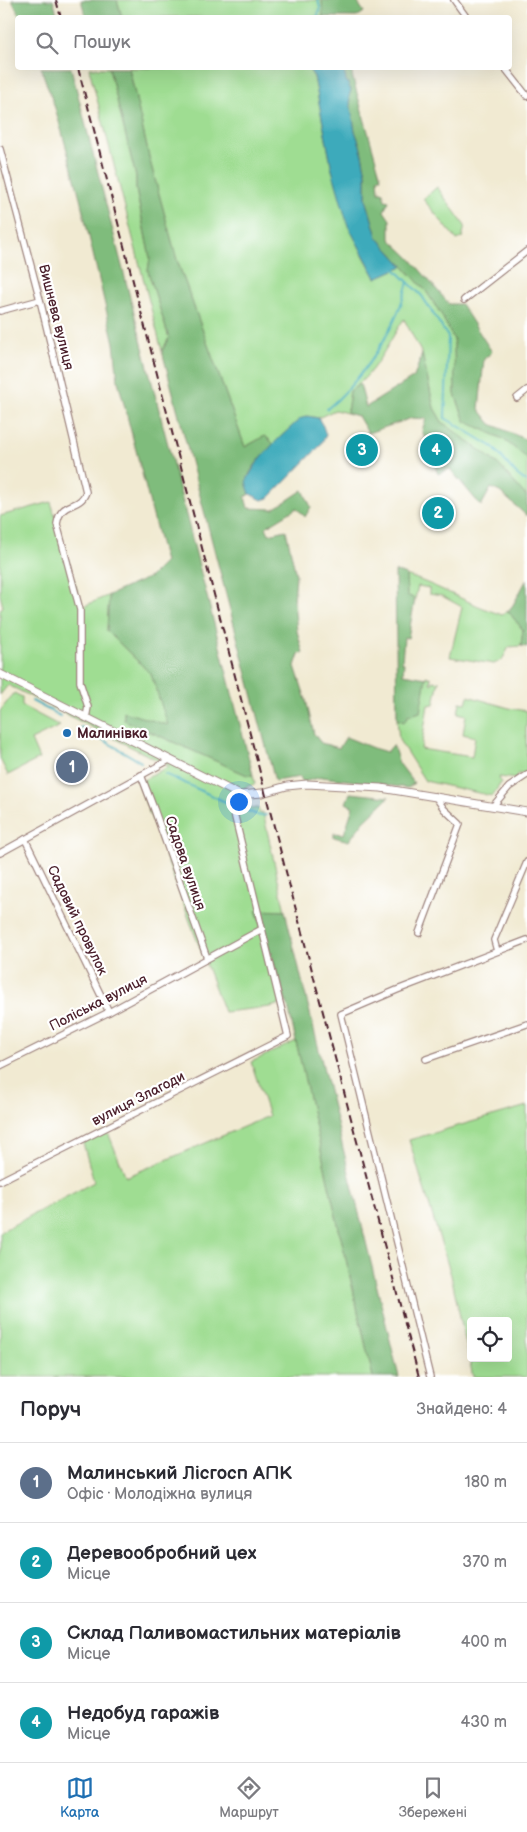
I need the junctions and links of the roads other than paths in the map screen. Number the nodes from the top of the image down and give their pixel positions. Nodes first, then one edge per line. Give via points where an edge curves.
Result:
1 (454, 0) edge
2 (465, 15) edge
3 (507, 70) edge
4 (527, 96) edge
5 (0, 150) edge
6 (527, 250) edge
7 (40, 300) junction
8 (464, 300) dead end
9 (0, 311) edge
10 (527, 390) edge
11 (517, 398) dead end
12 (0, 674) edge
13 (86, 718) junction
14 (169, 760) junction
15 (141, 775) junction
16 (526, 779) edge
17 (240, 795) junction
18 (435, 796) junction
19 (493, 806) junction
20 (527, 812) edge
21 (25, 839) junction
22 (0, 853) edge
23 (527, 862) edge
24 (262, 929) junction
25 (419, 933) dead end
26 (527, 940) edge
27 (497, 951) junction
28 (207, 958) junction
29 (108, 1012) junction
30 (527, 1024) edge
31 (426, 1059) dead end
32 (0, 1066) edge
33 (0, 1181) edge
34 (430, 1377) edge

1 - 2 street
3 - 4 street
5 - 7 street, Вишнева вулиця
6 - 8 street
7 - 9 street
7 - 13 street, Вишнева вулиця via 86,492 80,502 63,509 57,524 80,610 80,682 88,707
10 - 11 street
12 - 13 street
13 - 14 street
14 - 15 street
14 - 17 street
15 - 21 street
15 - 28 street, Садова вулиця
16 - 19 street via 509,787
17 - 18 street via 307,784 381,788
17 - 24 street via 233,809
18 - 19 street
18 - 25 street via 460,824
19 - 20 street
21 - 22 street
21 - 29 street, Садовий провулок
23 - 27 street via 494,940
24 - 28 street, Поліська вулиця
24 - 33 street, вулиця Злагоди via 288,1036
26 - 27 street
27 - 34 street via 341,1014
28 - 29 street, Поліська вулиця
29 - 32 street, Поліська вулиця
30 - 31 street

